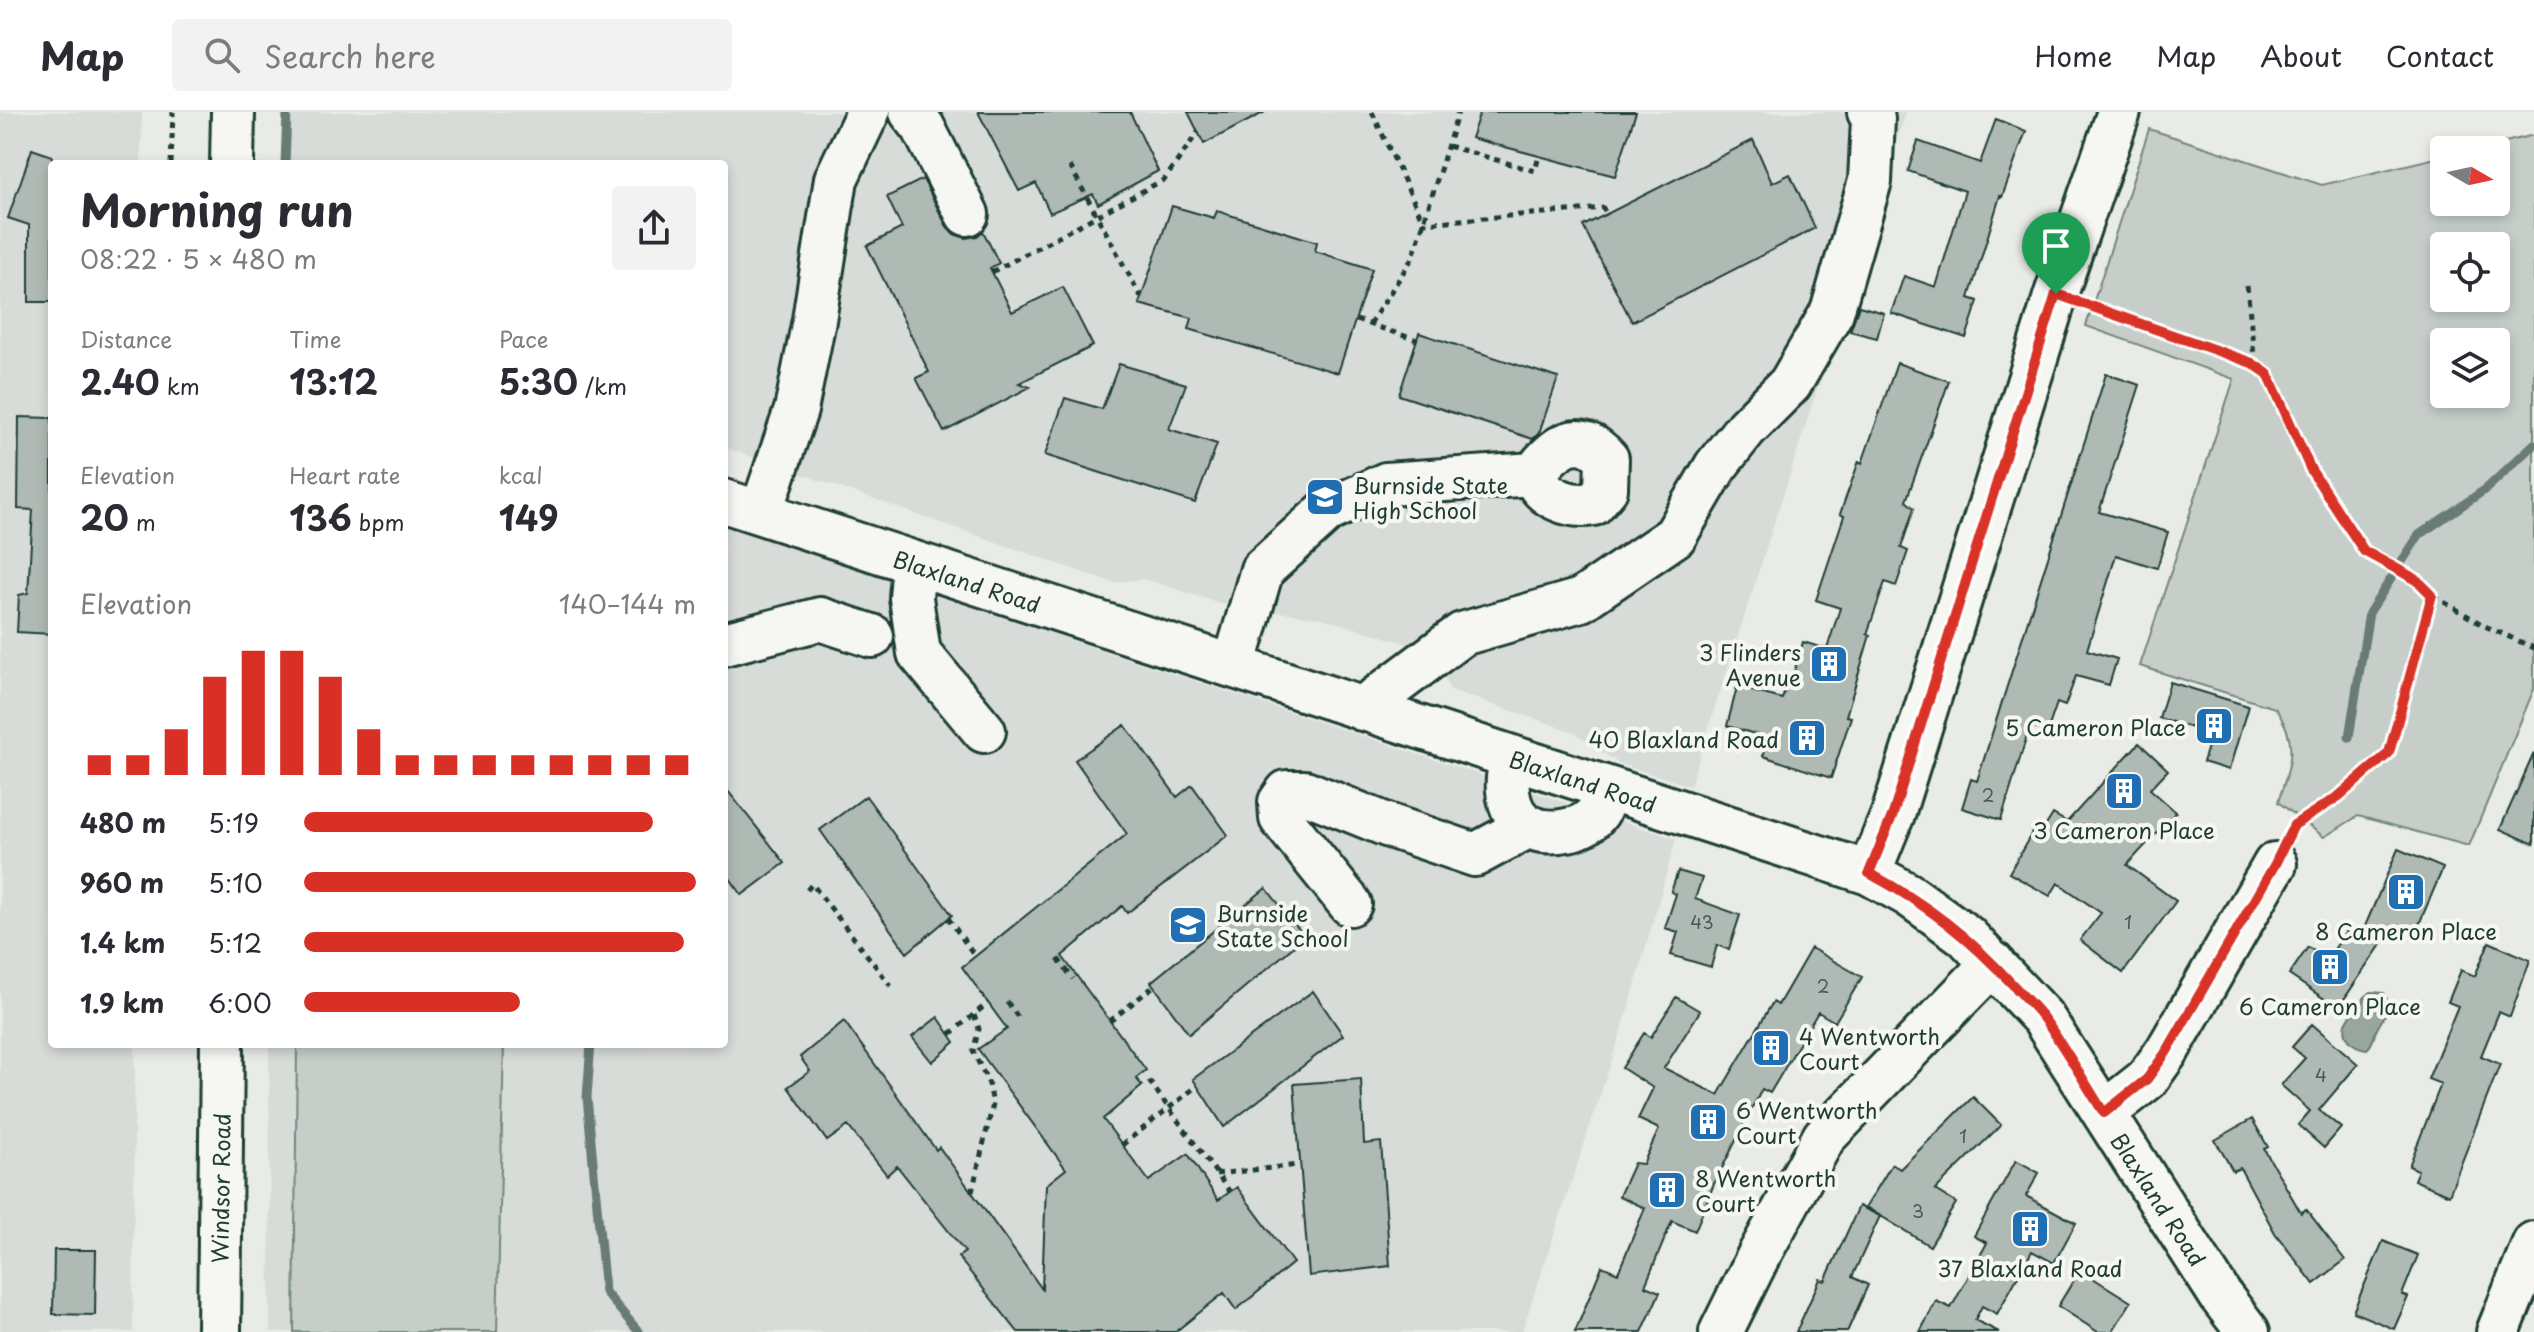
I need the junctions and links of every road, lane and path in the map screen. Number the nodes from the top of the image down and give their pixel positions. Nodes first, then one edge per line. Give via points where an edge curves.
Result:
1 (173, 112) edge
2 (233, 112) edge
3 (868, 112) edge
4 (911, 112) edge
5 (1372, 112) edge
6 (1458, 112) edge
7 (1869, 112) edge
8 (2119, 112) edge
9 (1198, 132) dead end
10 (1448, 146) junction
11 (1539, 156) dead end
12 (171, 160) edge
13 (232, 160) edge
14 (1070, 166) dead end
15 (967, 214) dead end
16 (1606, 214) dead end
17 (1097, 216) junction
18 (1424, 223) junction
19 (992, 272) dead end
20 (2247, 286) dead end
21 (2056, 294) junction
22 (1141, 297) dead end
23 (1356, 320) dead end
24 (1370, 324) junction
25 (1417, 340) dead end
26 (2252, 363) junction
27 (1534, 474) dead end
28 (742, 507) edge
29 (914, 563) junction
30 (2432, 595) junction
31 (872, 636) dead end
32 (728, 643) edge
33 (2534, 648) edge
34 (1234, 666) junction
35 (1362, 709) junction
36 (984, 731) dead end
37 (1512, 757) junction
38 (1606, 789) junction
39 (1527, 827) junction
40 (2275, 864) joint
41 (1869, 873) junction
42 (807, 890) dead end
43 (1350, 904) dead end
44 (948, 918) dead end
45 (975, 956) dead end
46 (1058, 959) dead end
47 (1993, 963) junction
48 (1073, 979) dead end
49 (891, 986) dead end
50 (1154, 986) dead end
51 (1007, 1002) dead end
52 (988, 1003) dead end
53 (974, 1015) junction
54 (1020, 1020) dead end
55 (1110, 1021) dead end
56 (950, 1034) dead end
57 (222, 1048) edge
58 (1149, 1081) dead end
59 (1197, 1086) dead end
60 (1168, 1108) junction
61 (2104, 1113) junction
62 (1122, 1145) dead end
63 (1299, 1165) dead end
64 (1216, 1174) junction
65 (972, 1192) dead end
66 (1230, 1192) dead end
67 (2534, 1243) edge
68 (219, 1332) edge
69 (1721, 1332) edge
70 (2248, 1332) edge
71 (2498, 1332) edge

1 - 12 path
2 - 13 street
3 - 28 street via 836,179 796,410
4 - 15 street
5 - 18 path
6 - 10 path
7 - 35 street via 1870,181 1832,312 1790,384 1716,466 1675,536 1581,600 1462,634
8 - 21 street
9 - 17 path via 1165,179
10 - 11 path via 1535,171
10 - 18 path
14 - 17 path
16 - 18 path via 1603,208
17 - 19 path
17 - 22 path
18 - 24 path via 1413,257
20 - 26 path
21 - 26 path
21 - 41 street via 1893,814
23 - 24 path
24 - 25 path
26 - 30 path via 2268,374 2311,470 2364,551 2417,580
27 - 34 street via 1386,484 1327,511 1262,570
28 - 29 street, Blaxland Road
29 - 34 street, Blaxland Road
29 - 36 street via 911,598 919,653
30 - 33 path
30 - 40 path via 2389,753 2339,796 2294,825
31 - 32 street via 820,619
34 - 35 street, Blaxland Road
35 - 37 street, Blaxland Road
37 - 38 street, Blaxland Road
37 - 39 street via 1505,778 1510,809
38 - 39 street via 1598,811 1583,827 1542,833
38 - 41 street, Blaxland Road
39 - 43 street via 1475,855 1305,792 1287,792 1280,802 1281,818
40 - 61 street via 2167,1051 2147,1079
41 - 47 street, Blaxland Road via 1943,919
42 - 49 path via 812,884
44 - 45 path
46 - 48 path
47 - 61 street, Blaxland Road via 2043,1018
47 - 69 street via 1824,1137
50 - 55 path
51 - 54 path
52 - 53 path
53 - 56 path
53 - 65 path via 979,1029 973,1051 993,1104
57 - 68 street, Windsor Road
58 - 60 path
59 - 60 path
60 - 62 path
60 - 64 path
61 - 70 street, Blaxland Road
63 - 64 path
64 - 66 path
67 - 71 street

